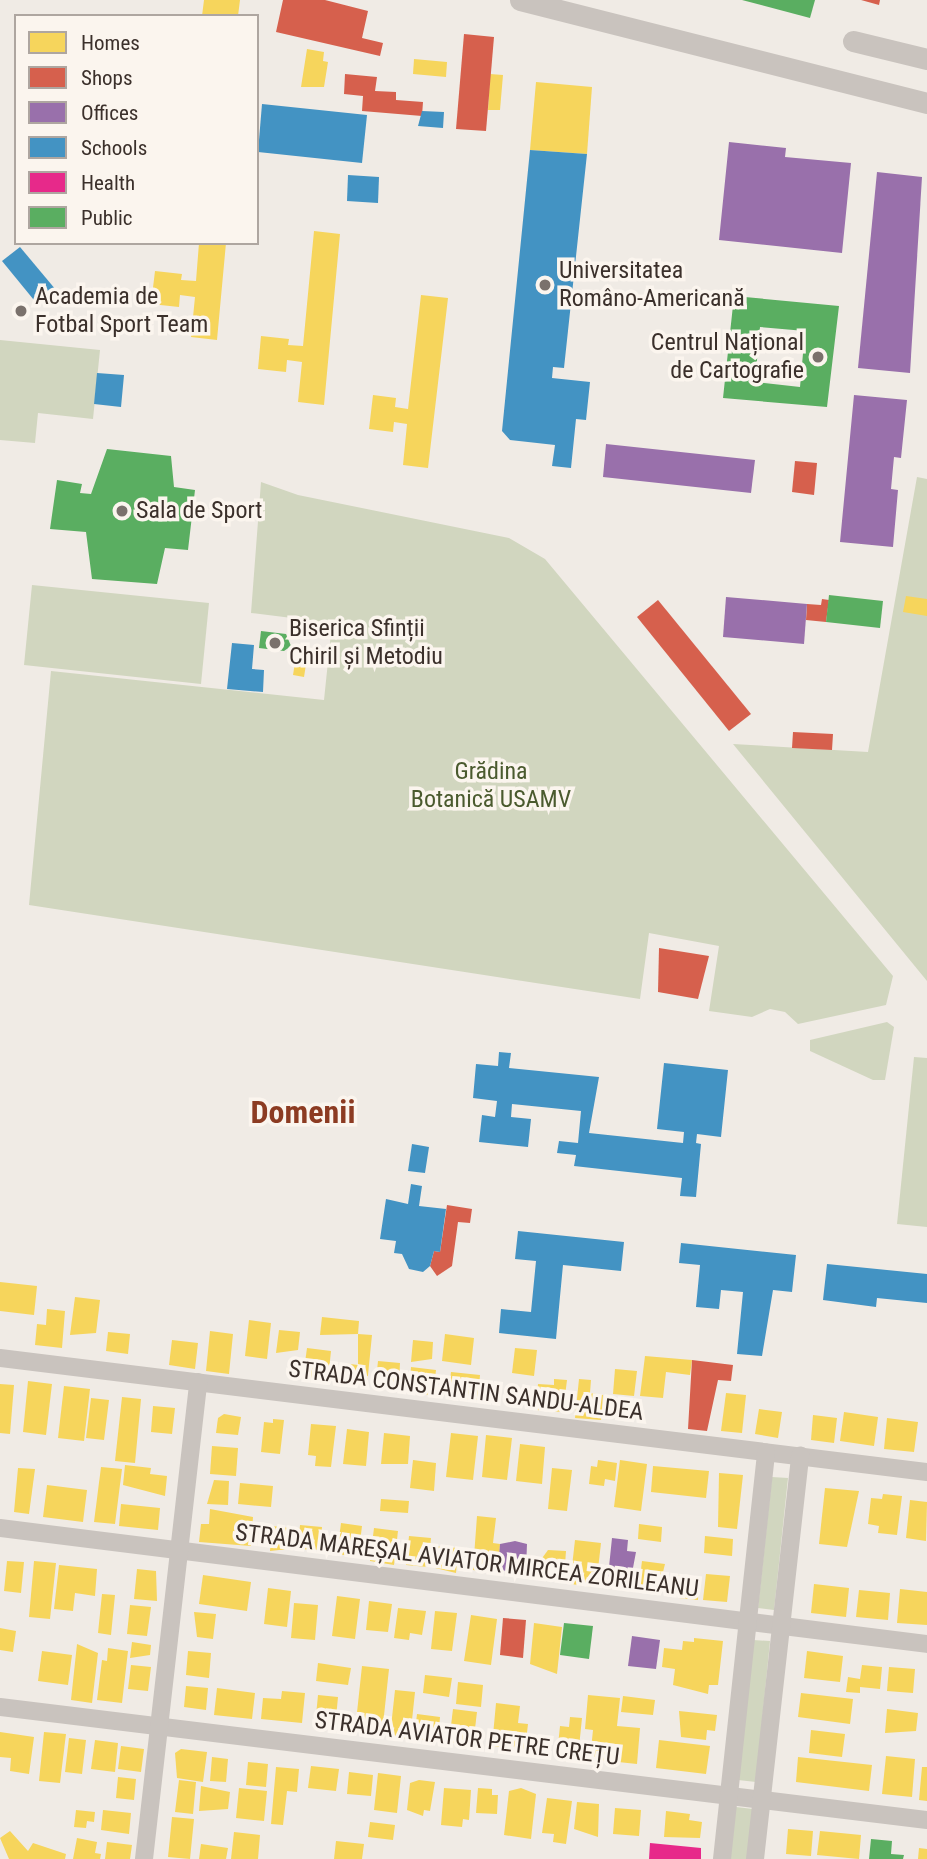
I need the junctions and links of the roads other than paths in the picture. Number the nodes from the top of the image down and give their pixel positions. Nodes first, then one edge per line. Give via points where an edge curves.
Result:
1 (520, 0) edge
2 (853, 41) dead end
3 (927, 59) edge
4 (927, 103) edge
5 (0, 1358) edge
6 (198, 1382) junction
7 (766, 1452) junction
8 (800, 1456) junction
9 (927, 1472) edge
10 (0, 1528) edge
11 (179, 1550) junction
12 (747, 1622) junction
13 (781, 1626) junction
14 (927, 1644) edge
15 (0, 1707) edge
16 (159, 1725) junction
17 (729, 1797) junction
18 (762, 1800) junction
19 (927, 1820) edge
20 (144, 1859) edge
21 (722, 1859) edge
22 (755, 1859) edge

1 - 4 street
2 - 3 street
5 - 6 street, STRADA CONSTANTIN SANDU-ALDEA
6 - 7 street, STRADA CONSTANTIN SANDU-ALDEA
6 - 11 street
7 - 8 street, STRADA CONSTANTIN SANDU-ALDEA
7 - 12 street
8 - 9 street, STRADA CONSTANTIN SANDU-ALDEA
8 - 13 street
10 - 11 street, STRADA MAREȘAL AVIATOR MIRCEA ZORILEANU
11 - 12 street, STRADA MAREȘAL AVIATOR MIRCEA ZORILEANU
11 - 16 street
12 - 13 street, STRADA MAREȘAL AVIATOR MIRCEA ZORILEANU
12 - 17 street
13 - 14 street, STRADA MAREȘAL AVIATOR MIRCEA ZORILEANU
13 - 18 street
15 - 16 street, STRADA AVIATOR PETRE CREȚU
16 - 17 street, STRADA AVIATOR PETRE CREȚU
16 - 20 street
17 - 18 street, STRADA AVIATOR PETRE CREȚU
17 - 21 street
18 - 19 street, STRADA AVIATOR PETRE CREȚU
18 - 22 street

